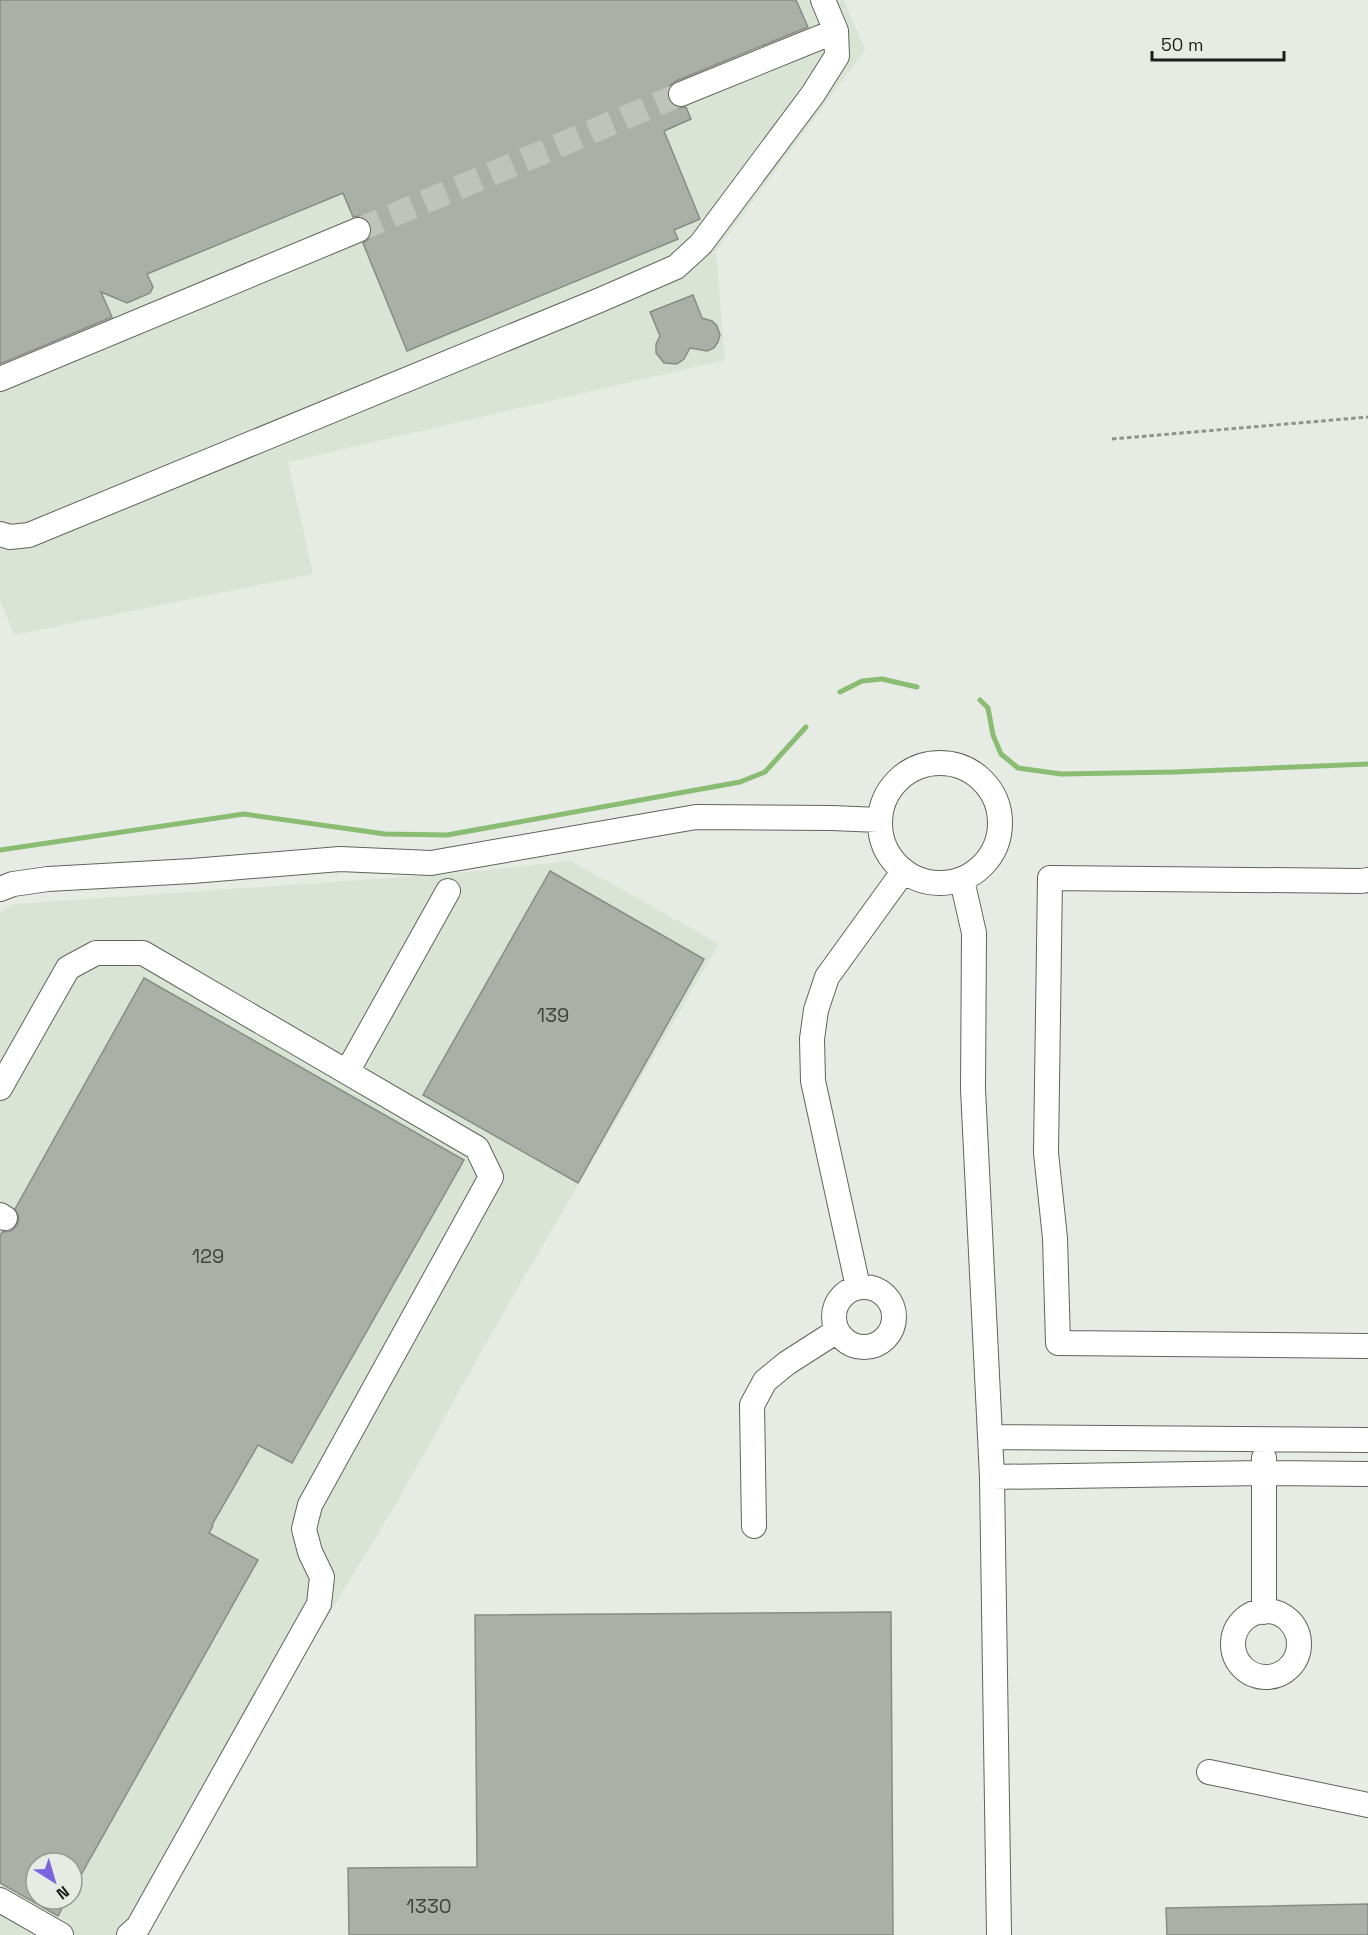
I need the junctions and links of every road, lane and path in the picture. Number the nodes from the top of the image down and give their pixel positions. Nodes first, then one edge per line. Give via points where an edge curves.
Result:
1 (824, 0) edge
2 (836, 31) junction
3 (681, 94) tunnel mouth
4 (358, 230) tunnel mouth
5 (0, 379) edge
6 (1368, 417) edge
7 (1112, 439) dead end
8 (0, 534) edge
9 (879, 820) junction
10 (903, 872) junction
11 (962, 880) junction
12 (1368, 880) edge
13 (0, 889) edge
14 (448, 891) dead end
15 (347, 1072) junction
16 (0, 1088) edge
17 (858, 1287) junction
18 (837, 1331) junction
19 (1368, 1346) edge
20 (990, 1437) junction
21 (1263, 1439) junction
22 (1368, 1440) edge
23 (1264, 1473) junction
24 (1368, 1474) edge
25 (992, 1476) junction
26 (754, 1526) dead end
27 (1264, 1611) dead end
28 (1209, 1772) dead end
29 (1368, 1805) edge
30 (0, 1900) edge
31 (61, 1935) edge
32 (129, 1935) edge
33 (999, 1935) edge

1 - 2 street
2 - 3 street
2 - 8 street via 837,56 813,94 701,244 676,267 29,535
4 - 5 street
6 - 7 path
9 - 10 street via 881,840
9 - 11 street via 887,793 912,769 932,762 972,771 987,784 997,802 1000,822 998,840 990,856
9 - 13 street via 696,817 431,863 340,859 48,879
10 - 11 street via 921,881 942,884
10 - 17 street via 827,976 812,1039 813,1081
11 - 20 street via 974,933 973,1089
12 - 19 street via 1050,878 1046,1153 1055,1238 1058,1343
14 - 15 street
15 - 16 street via 143,953 96,953 68,968
15 - 32 street via 477,1148 491,1177 310,1505 304,1529 322,1577 319,1604 138,1927
17 - 18 street via 841,1297 835,1306
17 - 18 street via 878,1290 886,1296 894,1313 890,1333 876,1346 866,1348 846,1342
18 - 26 street via 765,1381 752,1405
20 - 21 street
20 - 25 street
21 - 22 street
21 - 23 street
23 - 24 street
23 - 25 street
23 - 27 street
25 - 33 street
28 - 29 street
30 - 31 street

